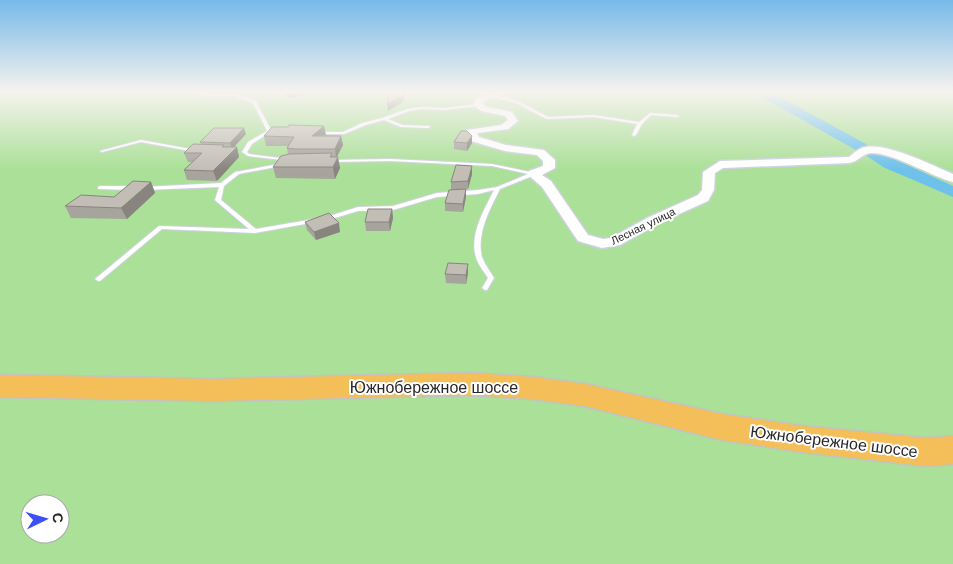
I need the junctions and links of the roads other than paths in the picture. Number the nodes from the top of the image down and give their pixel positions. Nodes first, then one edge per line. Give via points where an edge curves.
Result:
1 (262, 117) edge
2 (388, 117) edge
3 (511, 117) edge
4 (546, 117) edge
5 (563, 117) edge
6 (604, 117) edge
7 (646, 117) edge
8 (384, 119) junction
9 (640, 122) junction
10 (428, 127) dead end
11 (269, 132) junction
12 (284, 132) edge
13 (310, 133) edge
14 (634, 135) dead end
15 (102, 151) dead end
16 (198, 151) edge
17 (234, 152) edge
18 (244, 152) junction
19 (323, 161) edge
20 (533, 174) junction
21 (953, 178) edge
22 (222, 185) junction
23 (100, 188) dead end
24 (498, 188) junction
25 (256, 231) junction
26 (98, 279) dead end
27 (485, 288) dead end
28 (0, 375) edge
29 (0, 386) edge
30 (953, 436) edge
31 (953, 450) edge

1 - 11 lane
2 - 8 lane
3 - 20 street via 513,121 503,128 478,128 471,132 474,139 505,148 540,152 549,160 549,168
4 - 5 lane
6 - 9 lane
7 - 9 lane
8 - 10 lane via 401,126
8 - 13 lane via 344,133
9 - 14 lane
11 - 12 lane
11 - 18 lane via 250,143
15 - 16 lane via 141,141
17 - 18 lane
18 - 22 lane via 297,162 237,173
19 - 20 lane via 431,161 492,165
20 - 21 street, Лесная улица via 547,184 584,238 602,244 615,242 702,198 708,190 709,172 720,165 849,160 869,150 883,152
20 - 24 lane
22 - 23 lane
22 - 25 lane via 218,200
24 - 25 lane via 437,195 393,208 358,210
24 - 27 lane via 485,214 479,242 480,258 492,278
25 - 26 lane via 161,226
28 - 30 highway, Южнобережное шоссе via 68,380 476,375 537,379 862,435
29 - 31 highway, Южнобережное шоссе via 213,390 470,384 533,388 585,395 722,427 802,439 925,452

